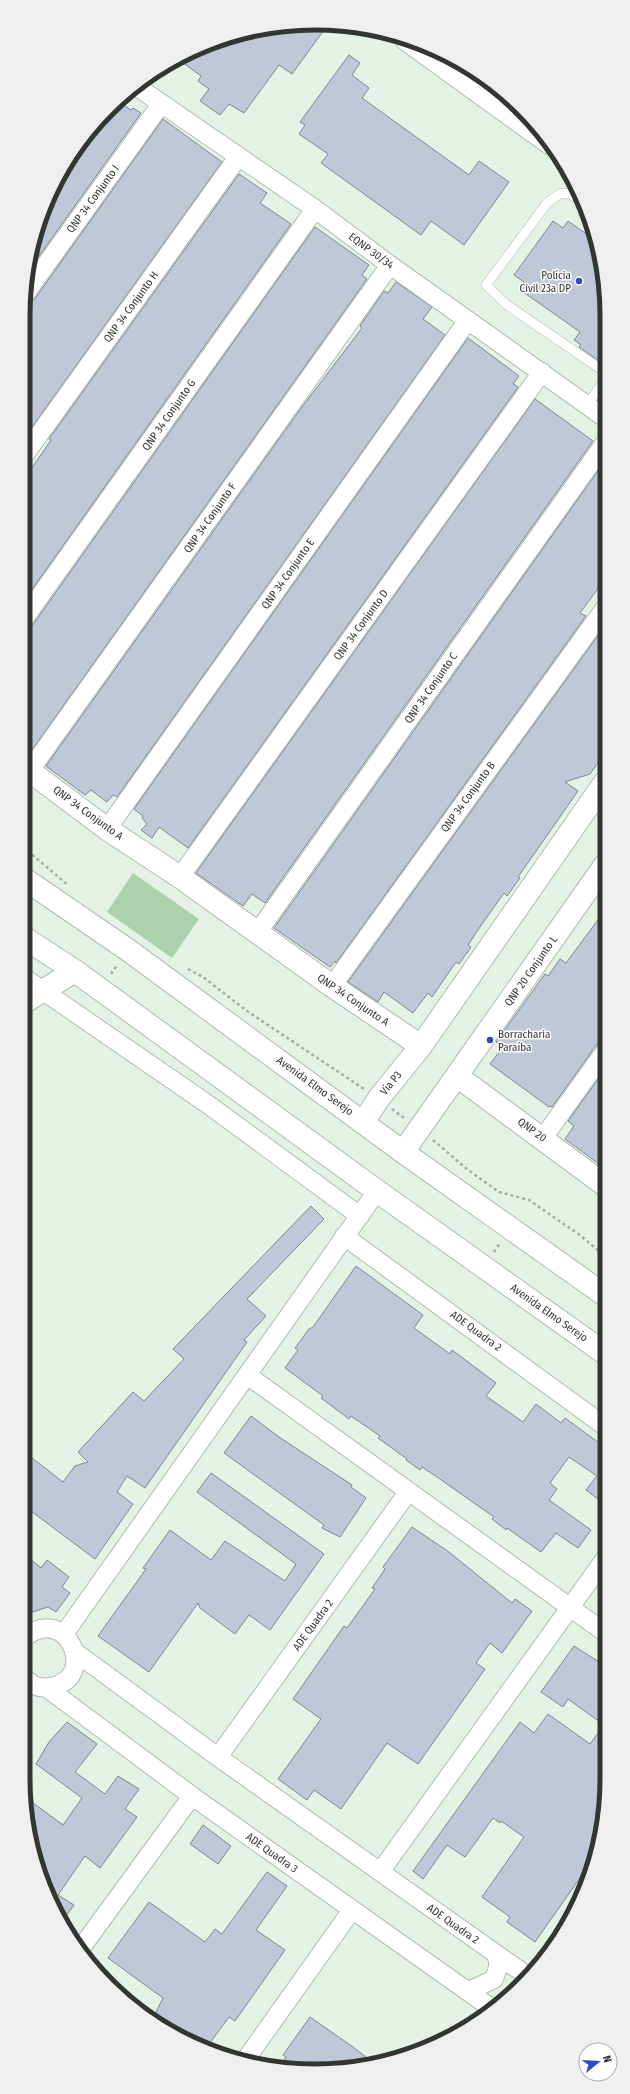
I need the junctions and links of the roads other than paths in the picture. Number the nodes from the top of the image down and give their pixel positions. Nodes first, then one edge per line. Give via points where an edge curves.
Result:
1 (430, 55) edge
2 (141, 90) edge
3 (161, 104) junction
4 (506, 107) edge
5 (530, 128) edge
6 (238, 157) junction
7 (574, 196) edge
8 (315, 209) junction
9 (390, 265) junction
10 (32, 285) edge
11 (468, 320) junction
12 (600, 369) edge
13 (542, 372) junction
14 (600, 387) edge
15 (587, 405) junction
16 (600, 414) edge
17 (30, 447) edge
18 (600, 450) edge
19 (30, 610) edge
20 (600, 615) edge
21 (30, 762) edge
22 (30, 771) edge
23 (600, 794) edge
24 (107, 829) junction
25 (600, 874) edge
26 (180, 877) junction
27 (30, 883) edge
28 (257, 933) junction
29 (30, 941) edge
30 (75, 970) junction
31 (30, 982) edge
32 (332, 986) junction
33 (42, 991) junction
34 (30, 999) edge
35 (421, 1046) junction
36 (600, 1058) edge
37 (458, 1076) junction
38 (364, 1121) junction
39 (543, 1138) junction
40 (403, 1152) junction
41 (600, 1181) edge
42 (377, 1191) junction
43 (360, 1216) junction
44 (344, 1236) junction
45 (600, 1292) edge
46 (600, 1350) edge
47 (247, 1375) junction
48 (600, 1423) edge
49 (408, 1492) junction
50 (600, 1566) edge
51 (570, 1607) junction
52 (600, 1629) edge
53 (30, 1634) edge
54 (64, 1634) junction
55 (75, 1652) junction
56 (30, 1684) edge
57 (47, 1688) junction
58 (218, 1757) junction
59 (192, 1796) junction
60 (380, 1872) junction
61 (352, 1910) junction
62 (84, 1945) edge
63 (496, 1954) junction
64 (524, 1973) edge
65 (469, 1991) junction
66 (488, 2005) edge
67 (248, 2056) edge

1 - 4 street
2 - 3 street, EQNP 30/34
3 - 6 street, EQNP 30/34
3 - 10 street, QNP 34 Conjunto I
4 - 5 street
6 - 8 street, EQNP 30/34
6 - 17 street, QNP 34 Conjunto H
7 - 12 lane via 561,193 548,203 486,285 507,305
8 - 9 street, EQNP 30/34
8 - 19 street, QNP 34 Conjunto G
9 - 11 street, EQNP 30/34
9 - 21 street, QNP 34 Conjunto F
11 - 13 street, EQNP 30/34
11 - 24 street, QNP 34 Conjunto E
13 - 15 street, EQNP 30/34
13 - 26 street, QNP 34 Conjunto D
14 - 15 lane
15 - 16 street, EQNP 30/34
18 - 28 street, QNP 34 Conjunto C
20 - 32 street, QNP 34 Conjunto B
22 - 24 street, QNP 34 Conjunto A
23 - 35 street
24 - 26 street, QNP 34 Conjunto A
25 - 37 street, QNP 20 Conjunto L
26 - 28 street, QNP 34 Conjunto A
27 - 38 street, Avenida Elmo Serejo via 128,950
28 - 32 street, QNP 34 Conjunto A
29 - 30 street, Avenida Elmo Serejo
30 - 33 street
30 - 42 street, Avenida Elmo Serejo
31 - 33 street
32 - 35 street, QNP 34 Conjunto A
33 - 34 street
33 - 43 street via 206,1103
35 - 38 street, Via P3
36 - 39 street
37 - 39 street, QNP 20
37 - 40 street
38 - 40 street, Avenida Elmo Serejo
39 - 41 street, QNP 20
40 - 45 street, Avenida Elmo Serejo
42 - 43 street
42 - 46 street, Avenida Elmo Serejo
43 - 44 street
44 - 47 street
44 - 48 street, ADE Quadra 2
47 - 49 street
47 - 54 street
49 - 51 street
49 - 58 street, ADE Quadra 2
50 - 51 street
51 - 52 street
51 - 60 street
53 - 54 street via 46,1628
54 - 55 street
55 - 57 street via 76,1661 69,1677 59,1685
55 - 58 street, ADE Quadra 2
56 - 57 street, ADE Quadra 3
57 - 59 street, ADE Quadra 3
58 - 60 street, ADE Quadra 2
59 - 61 street, ADE Quadra 3
59 - 62 street
60 - 63 street, ADE Quadra 2
61 - 65 street, ADE Quadra 3
61 - 67 street
63 - 64 street, ADE Quadra 2
63 - 65 street via 499,1965 494,1979
65 - 66 street, ADE Quadra 3

